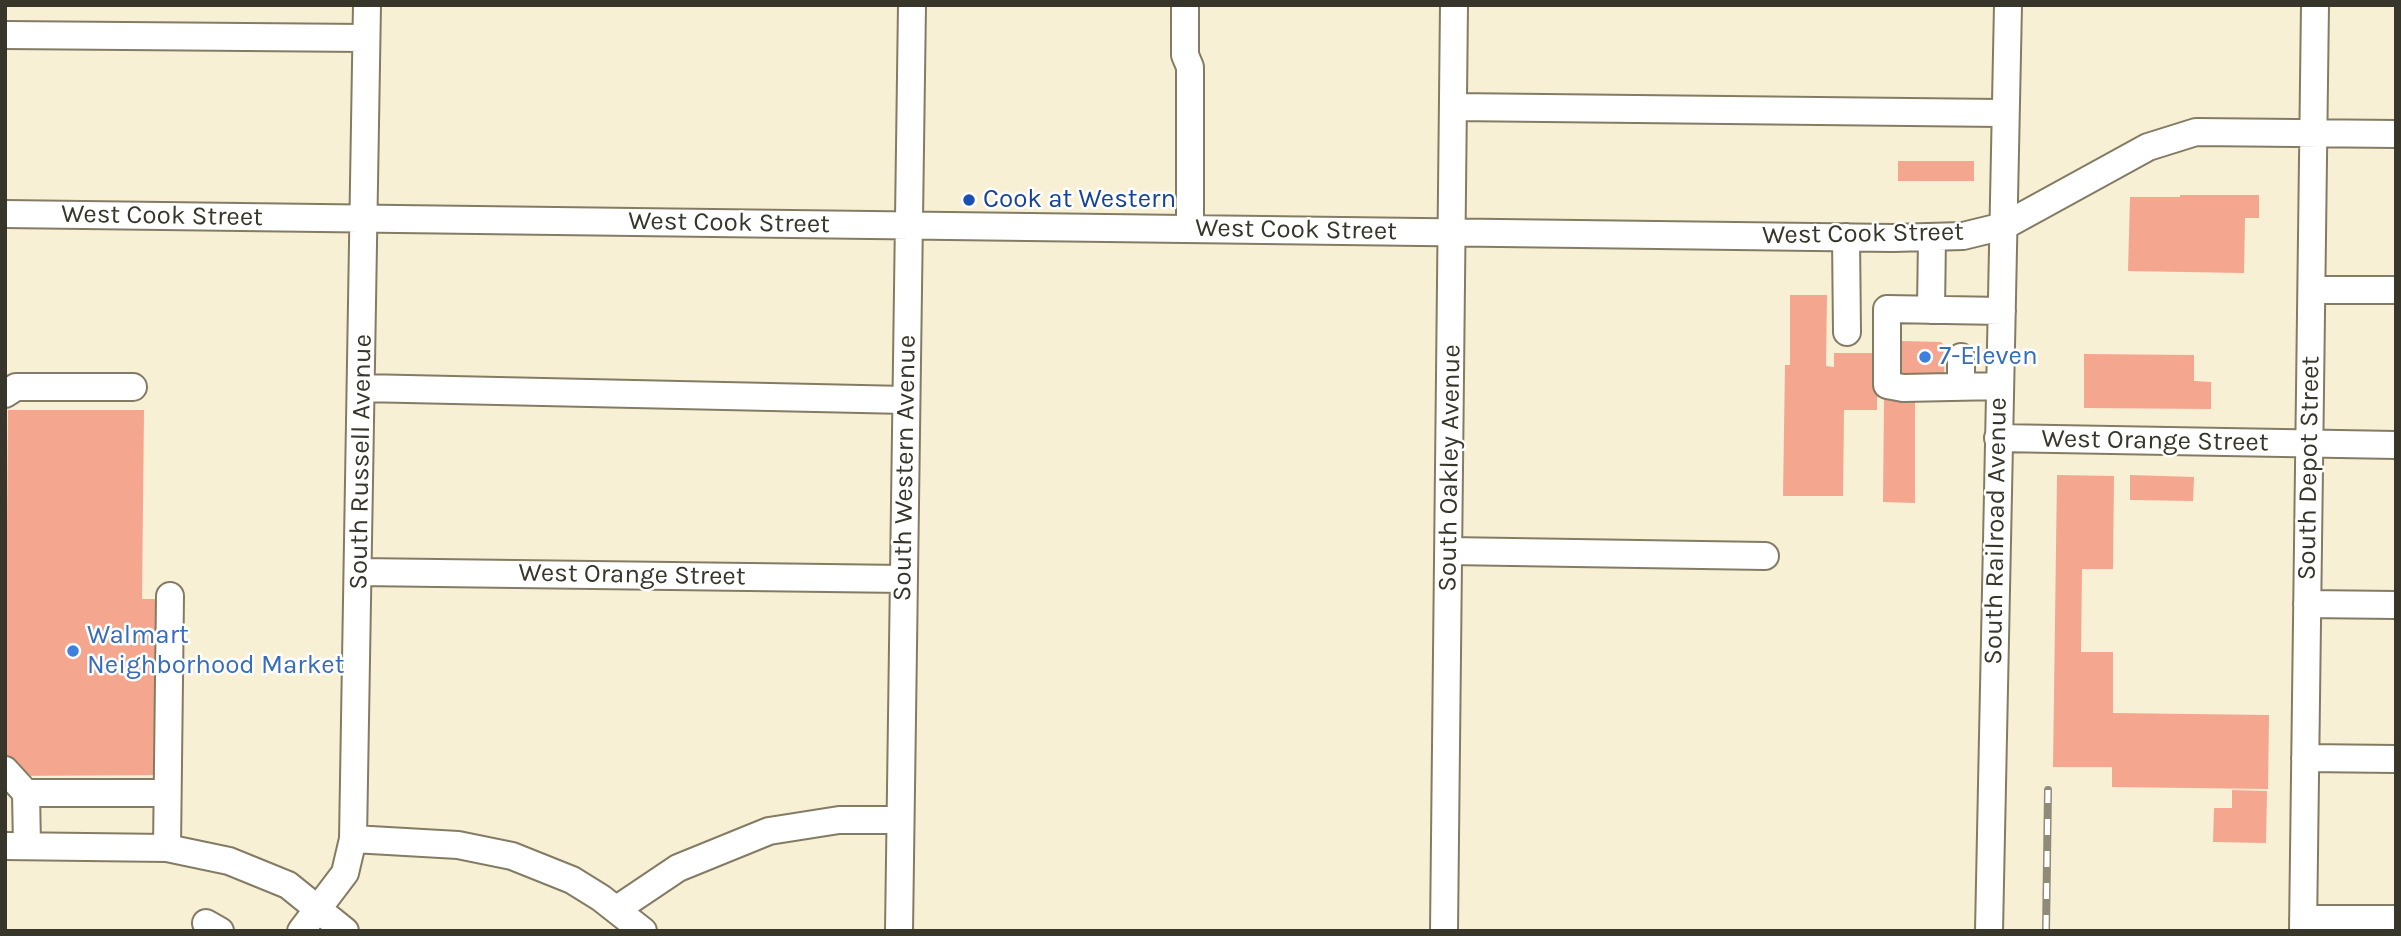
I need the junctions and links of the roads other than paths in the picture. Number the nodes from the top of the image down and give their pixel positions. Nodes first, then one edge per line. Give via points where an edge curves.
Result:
1 (367, 5) edge
2 (912, 5) edge
3 (1185, 5) edge
4 (1454, 5) edge
5 (2008, 5) edge
6 (2315, 5) edge
7 (5, 35) edge
8 (366, 38) junction
9 (1454, 107) junction
10 (2000, 113) dead end
11 (2314, 132) junction
12 (2396, 134) edge
13 (5, 214) edge
14 (364, 218) junction
15 (909, 225) junction
16 (2004, 226) junction
17 (1190, 229) junction
18 (1453, 232) junction
19 (1846, 237) junction
20 (1932, 237) junction
21 (2312, 290) junction
22 (2396, 290) edge
23 (1931, 310) junction
24 (2002, 311) junction
25 (1847, 332) dead end
26 (1961, 357) dead end
27 (2000, 386) junction
28 (133, 387) dead end
29 (1961, 387) junction
30 (362, 388) junction
31 (5, 394) edge
32 (906, 400) junction
33 (1998, 438) junction
34 (2309, 444) junction
35 (2396, 445) edge
36 (1449, 551) junction
37 (1765, 556) dead end
38 (360, 572) junction
39 (904, 579) junction
40 (170, 596) dead end
41 (2307, 604) junction
42 (2396, 605) edge
43 (2305, 758) junction
44 (2396, 760) edge
45 (5, 770) edge
46 (26, 793) junction
47 (166, 793) junction
48 (900, 820) junction
49 (353, 839) junction
50 (16, 846) edge
51 (167, 848) junction
52 (319, 909) junction
53 (617, 909) junction
54 (2396, 919) edge
55 (2303, 925) edge
56 (301, 931) edge
57 (345, 931) edge
58 (643, 931) edge
59 (899, 931) edge
60 (1444, 931) edge
61 (1989, 931) edge

1 - 8 street, South Russell Avenue
2 - 15 street, South Western Avenue
3 - 17 street via 1185,55 1190,67
4 - 9 street, South Oakley Avenue
5 - 16 street, South Railroad Avenue
6 - 11 street, South Depot Street
7 - 8 street
8 - 14 street, South Russell Avenue
9 - 10 street
9 - 18 street, South Oakley Avenue
11 - 12 street, West Cook Street
11 - 16 street, West Cook Street via 2196,132 2148,146
11 - 21 street, South Depot Street
13 - 14 street, West Cook Street
14 - 15 street, West Cook Street
14 - 30 street, South Russell Avenue
15 - 17 street, West Cook Street
15 - 32 street, South Western Avenue
16 - 20 street, West Cook Street via 1963,236
16 - 24 street, South Railroad Avenue
17 - 18 street, West Cook Street
18 - 19 street, West Cook Street
18 - 36 street, South Oakley Avenue
19 - 20 street, West Cook Street
19 - 25 street
20 - 23 street
21 - 22 street
21 - 34 street, South Depot Street
23 - 24 street
23 - 29 street via 1887,309 1887,384
24 - 27 street, South Railroad Avenue
26 - 29 street
27 - 29 street
27 - 33 street, South Railroad Avenue
28 - 31 street via 16,387
30 - 32 street
30 - 38 street, South Russell Avenue
32 - 39 street, South Western Avenue
33 - 34 street, West Orange Street
33 - 61 street, South Railroad Avenue
34 - 35 street, West Orange Street
34 - 41 street, South Depot Street
36 - 37 street
36 - 60 street, South Oakley Avenue
38 - 39 street, West Orange Street
38 - 49 street, South Russell Avenue
39 - 48 street, South Western Avenue
40 - 47 street
41 - 42 street
41 - 43 street, South Depot Street
43 - 44 street
43 - 55 street, South Depot Street
45 - 46 street
46 - 47 street
46 - 50 street
47 - 51 street
48 - 53 street via 839,820 769,831 678,868
48 - 59 street, South Western Avenue
49 - 52 street, South Russell Avenue via 345,873
49 - 53 street via 458,845 512,856 572,880
50 - 51 street
51 - 52 street via 229,861 288,885
52 - 56 street, South Russell Avenue
52 - 57 street
53 - 58 street
54 - 55 street

